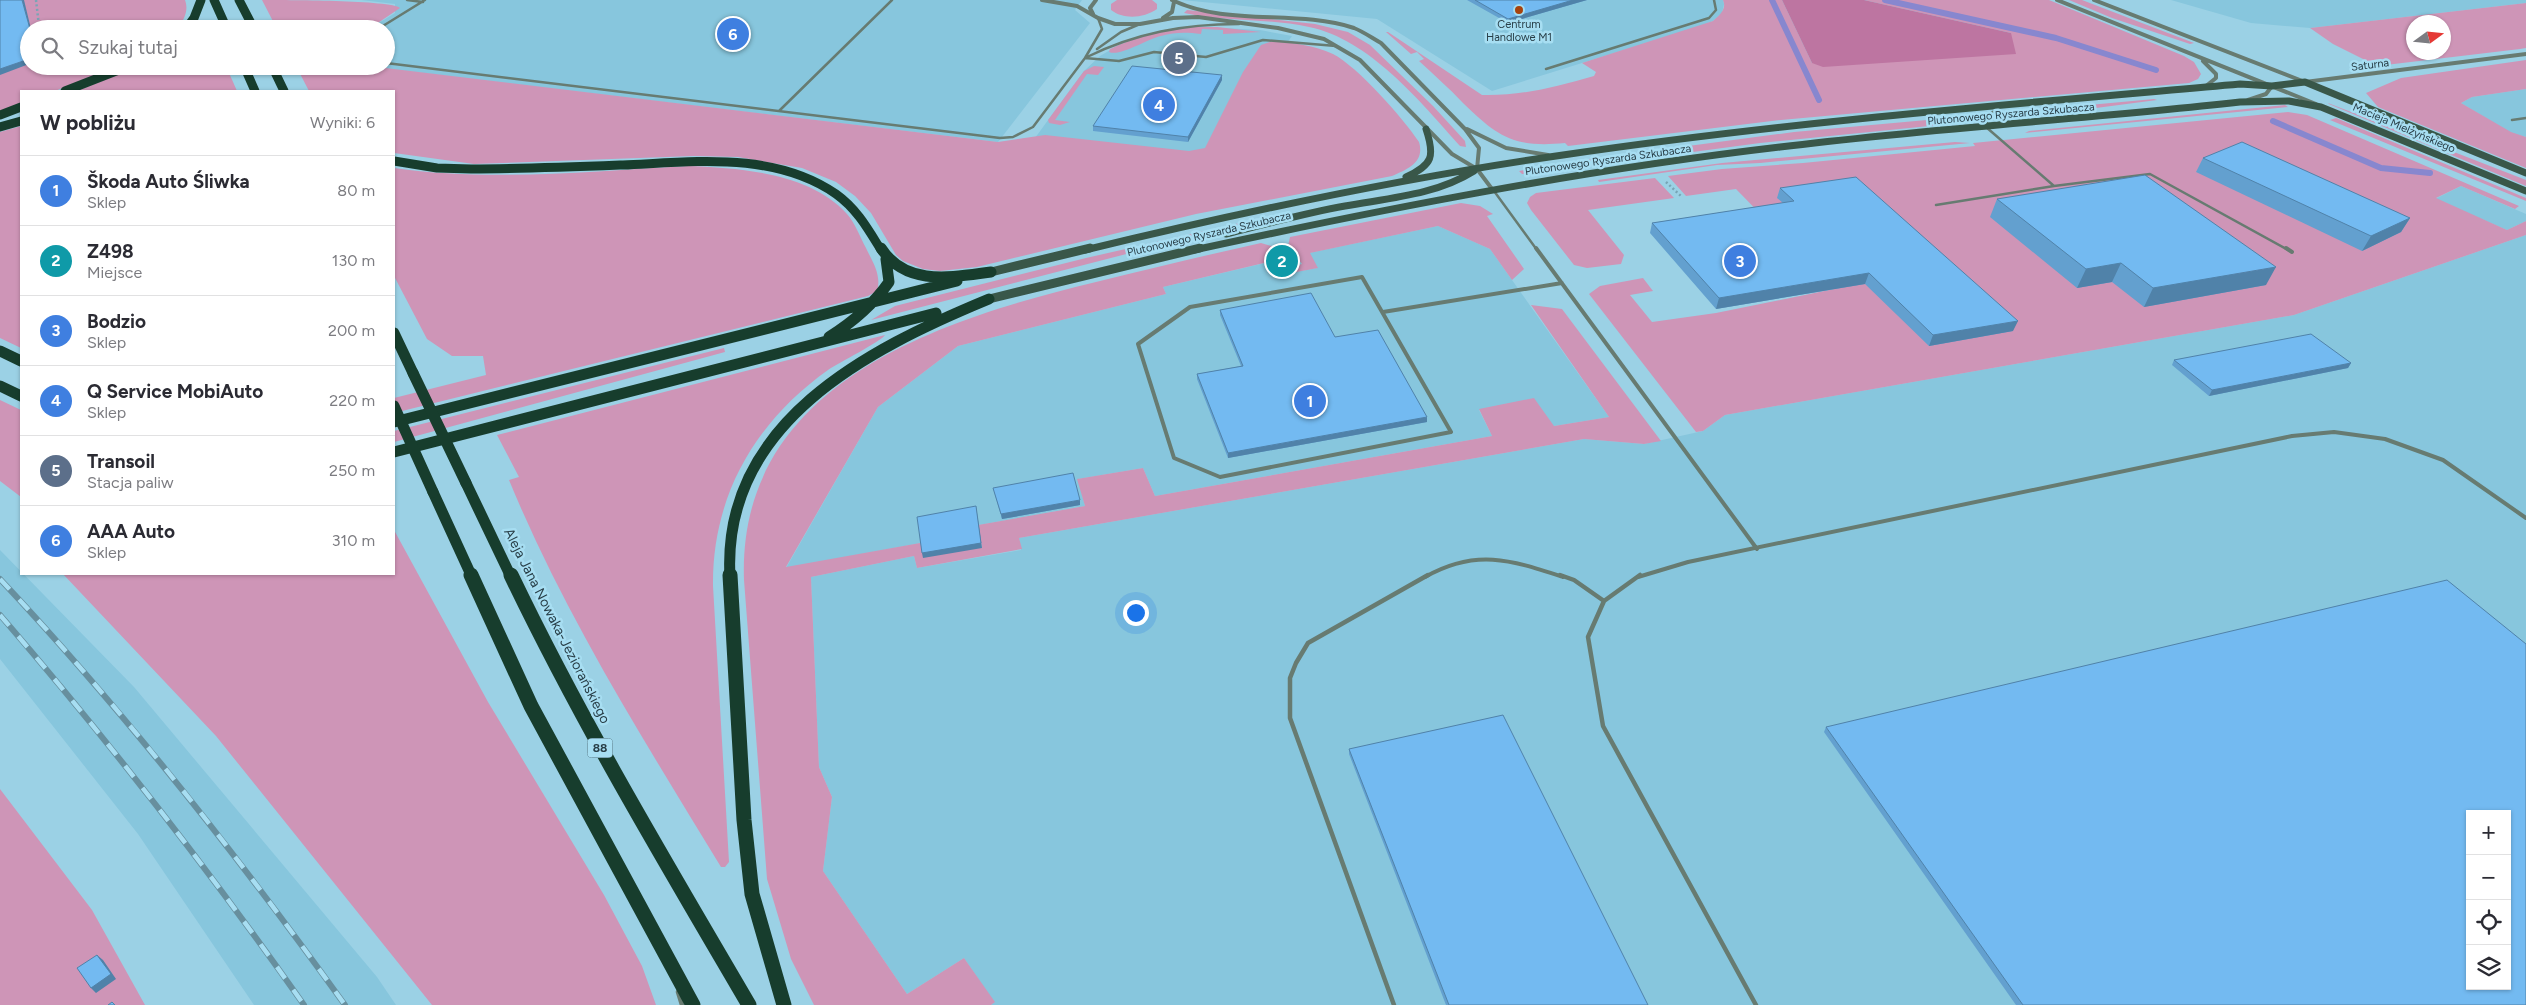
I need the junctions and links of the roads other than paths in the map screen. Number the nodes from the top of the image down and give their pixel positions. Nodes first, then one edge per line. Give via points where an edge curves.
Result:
1 (201, 0) edge
2 (214, 0) edge
3 (239, 0) edge
4 (407, 0) edge
5 (892, 0) edge
6 (1042, 0) edge
7 (1096, 0) edge
8 (1714, 0) edge
9 (2057, 0) edge
10 (2094, 0) edge
11 (424, 1) edge
12 (1173, 1) edge
13 (1093, 14) junction
14 (1098, 18) junction
15 (193, 20) edge
16 (223, 20) edge
17 (249, 20) edge
18 (393, 20) edge
19 (1158, 21) junction
20 (1140, 24) junction
21 (1249, 24) junction
22 (1341, 47) junction
23 (2178, 49) junction
24 (2526, 54) edge
25 (1085, 58) junction
26 (395, 64) edge
27 (1546, 69) dead end
28 (106, 75) edge
29 (248, 75) edge
30 (276, 75) edge
31 (2305, 82) junction
32 (2272, 86) junction
33 (2204, 87) junction
34 (68, 90) edge
35 (255, 90) edge
36 (284, 90) edge
37 (2240, 102) junction
38 (2004, 106) junction
39 (20, 107) edge
40 (779, 111) junction
41 (0, 115) edge
42 (2526, 118) edge
43 (2356, 120) junction
44 (2512, 120) dead end
45 (20, 121) edge
46 (0, 127) edge
47 (1986, 127) junction
48 (1465, 128) junction
49 (1426, 129) junction
50 (1561, 155) junction
51 (395, 161) edge
52 (1476, 169) junction
53 (2526, 173) edge
54 (1390, 184) junction
55 (2054, 186) junction
56 (1492, 189) junction
57 (2526, 191) edge
58 (1936, 205) dead end
59 (2292, 252) dead end
60 (886, 259) junction
61 (990, 272) junction
62 (1092, 272) junction
63 (1562, 283) junction
64 (989, 299) junction
65 (876, 301) junction
66 (1383, 312) junction
67 (395, 335) edge
68 (813, 346) junction
69 (0, 351) edge
70 (20, 361) edge
71 (0, 386) edge
72 (20, 396) edge
73 (395, 408) edge
74 (395, 422) edge
75 (395, 452) edge
76 (2526, 518) edge
77 (1757, 549) junction
78 (1604, 601) junction
79 (674, 972) junction
80 (682, 1005) edge
81 (692, 1005) edge
82 (749, 1005) edge
83 (784, 1005) edge
84 (1394, 1005) edge
85 (1756, 1005) edge

1 - 15 main road
2 - 16 main road
3 - 17 main road
4 - 11 lane
5 - 40 lane
6 - 13 street via 1077,6
7 - 13 street via 1090,8
8 - 27 lane via 1716,10 1709,18
9 - 23 street, Macieja Mielżyńskiego
10 - 31 street, Macieja Mielżyńskiego
11 - 18 lane
12 - 19 street via 1172,12
12 - 48 street via 1221,12 1333,23 1366,33 1381,43
13 - 14 street
14 - 20 street via 1114,24
14 - 25 lane via 1102,29
19 - 20 street
19 - 21 street via 1198,17
20 - 25 lane via 1121,32
21 - 22 street via 1305,33
21 - 25 lane via 1188,25 1154,30 1119,41
22 - 25 lane via 1263,40 1206,57 1154,52 1120,61
22 - 49 street via 1375,73
23 - 32 street, Macieja Mielżyńskiego
23 - 33 street via 2213,69 2216,78
24 - 31 street, Saturna
25 - 40 lane via 1033,127 1013,137
26 - 40 lane
28 - 34 main road
29 - 35 main road
30 - 36 main road
31 - 32 street, Macieja Mielżyńskiego
31 - 53 street, Macieja Mielżyńskiego
32 - 33 street, Plutonowego Ryszarda Szkubacza
32 - 37 street, Plutonowego Ryszarda Szkubacza via 2266,94
32 - 43 street, Macieja Mielżyńskiego
33 - 38 street, Plutonowego Ryszarda Szkubacza
37 - 43 street, Plutonowego Ryszarda Szkubacza via 2304,102
37 - 47 street, Plutonowego Ryszarda Szkubacza
38 - 47 lane via 1988,114
38 - 50 street, Plutonowego Ryszarda Szkubacza via 1774,127
39 - 41 main road
42 - 44 lane
43 - 57 street, Macieja Mielżyńskiego
45 - 46 main road
47 - 55 lane
47 - 56 street, Plutonowego Ryszarda Szkubacza via 1776,147
48 - 50 street via 1508,150
48 - 52 street via 1478,148
49 - 52 street via 1452,154
49 - 54 street via 1433,148 1430,163
50 - 52 street, Plutonowego Ryszarda Szkubacza
51 - 60 main road via 470,169 690,162 740,163 771,168 816,181 834,192 853,208
52 - 54 street, Plutonowego Ryszarda Szkubacza
52 - 56 street
52 - 62 street via 1459,182 1445,186 1285,219
54 - 61 street, Plutonowego Ryszarda Szkubacza via 1205,221
55 - 58 lane
55 - 59 lane via 2150,174
56 - 62 street, Plutonowego Ryszarda Szkubacza via 1322,220
56 - 63 lane
60 - 61 main road via 906,271 928,276
60 - 65 main road via 889,282
61 - 65 main road
62 - 64 street, Plutonowego Ryszarda Szkubacza
63 - 66 lane
63 - 77 lane
64 - 68 main road
64 - 83 main road via 920,327 837,374 802,404 764,449 738,498 728,550 744,820 752,894
65 - 68 main road via 847,326
65 - 74 main road
66 - 66 lane via 1362,277 1190,307 1138,344 1174,458 1220,477 1451,432
67 - 82 main road, Aleja Jana Nowaka-Jeziorańskiego / 88, bridge via 550,656 632,806
68 - 75 main road
69 - 70 main road
71 - 72 main road
73 - 79 main road, bridge via 531,706
76 - 77 lane via 2443,460 2385,439 2334,432 2292,436
77 - 78 lane via 1640,575
78 - 84 lane via 1574,580 1534,567 1496,558 1464,560 1437,570 1308,643 1294,663 1287,686 1290,718
78 - 85 lane via 1588,636 1603,726
79 - 80 lane
79 - 81 main road

